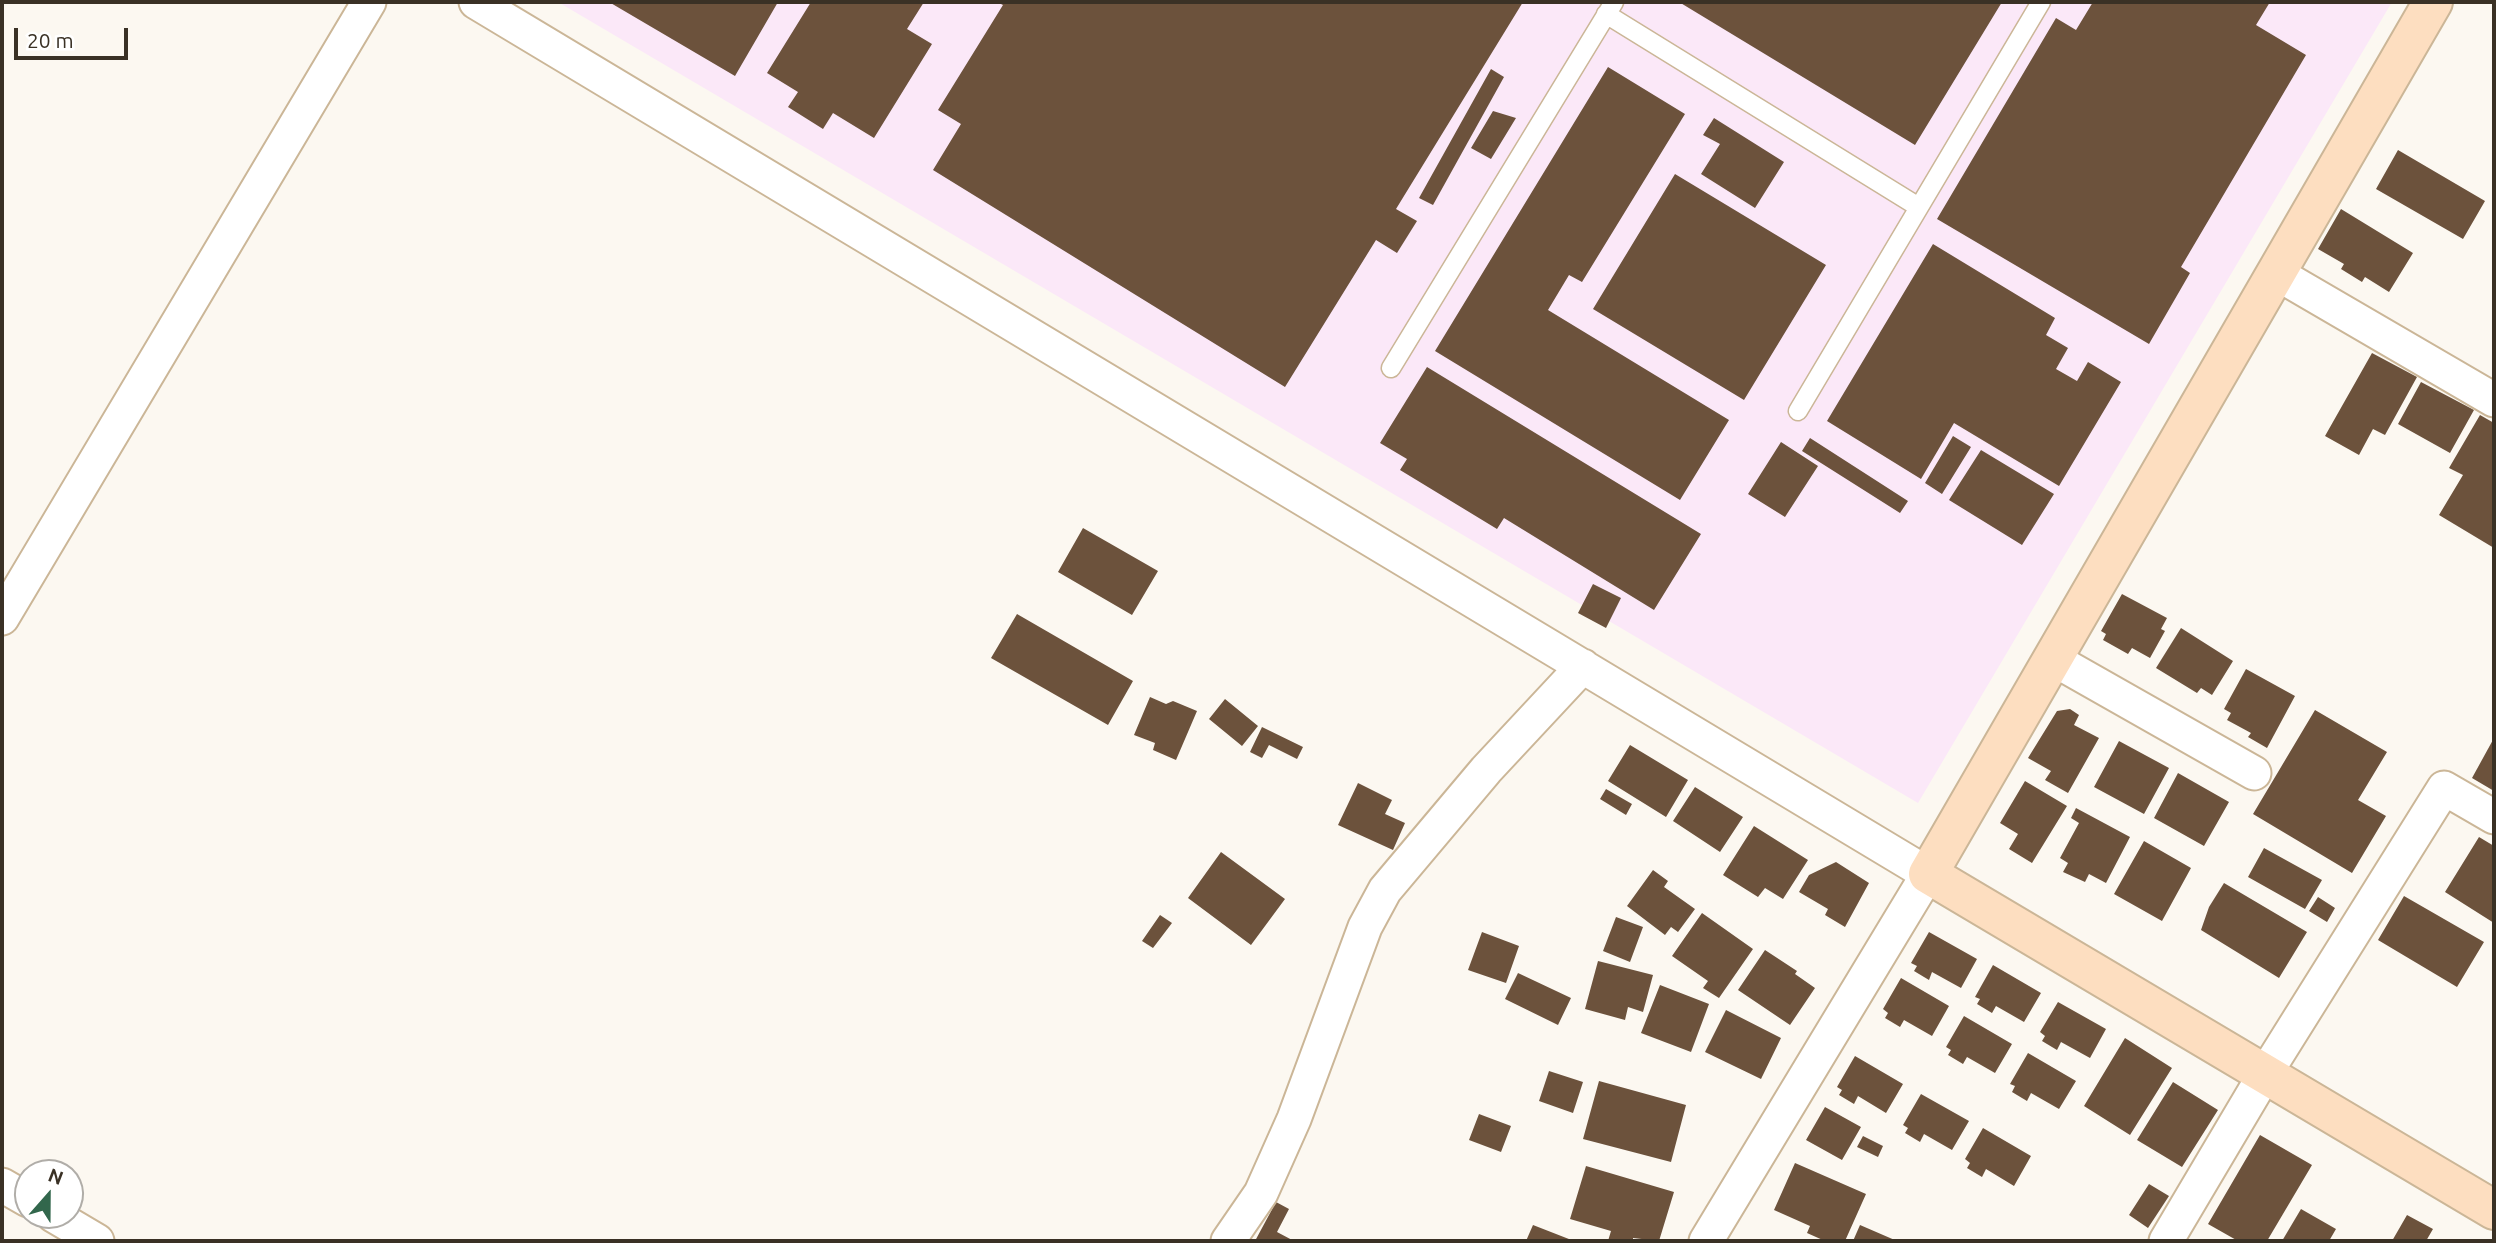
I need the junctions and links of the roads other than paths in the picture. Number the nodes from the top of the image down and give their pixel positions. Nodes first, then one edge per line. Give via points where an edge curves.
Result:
1 (369, 2) edge
2 (476, 2) edge
3 (2041, 2) edge
4 (2433, 2) edge
5 (1610, 8) edge
6 (1917, 206) junction
7 (2276, 273) junction
8 (1391, 368) dead end
9 (2494, 400) edge
10 (1798, 411) dead end
11 (2, 618) edge
12 (2053, 659) junction
13 (1583, 666) junction
14 (2254, 773) dead end
15 (2494, 817) edge
16 (1928, 874) junction
17 (2265, 1074) junction
18 (2494, 1210) edge
19 (77, 1229) edge
20 (97, 1241) edge
21 (1228, 1241) edge
22 (1706, 1241) edge
23 (2166, 1241) edge

1 - 11 street
2 - 13 street
3 - 6 lane
4 - 7 street
5 - 6 lane
5 - 8 lane
6 - 10 lane
7 - 9 street
7 - 12 street
12 - 14 street
12 - 16 street
13 - 16 street
13 - 21 street via 1385,890 1364,927 1294,1119 1261,1194
15 - 17 street via 2444,788
16 - 17 street
16 - 22 street
17 - 18 street
17 - 23 street
19 - 20 street

